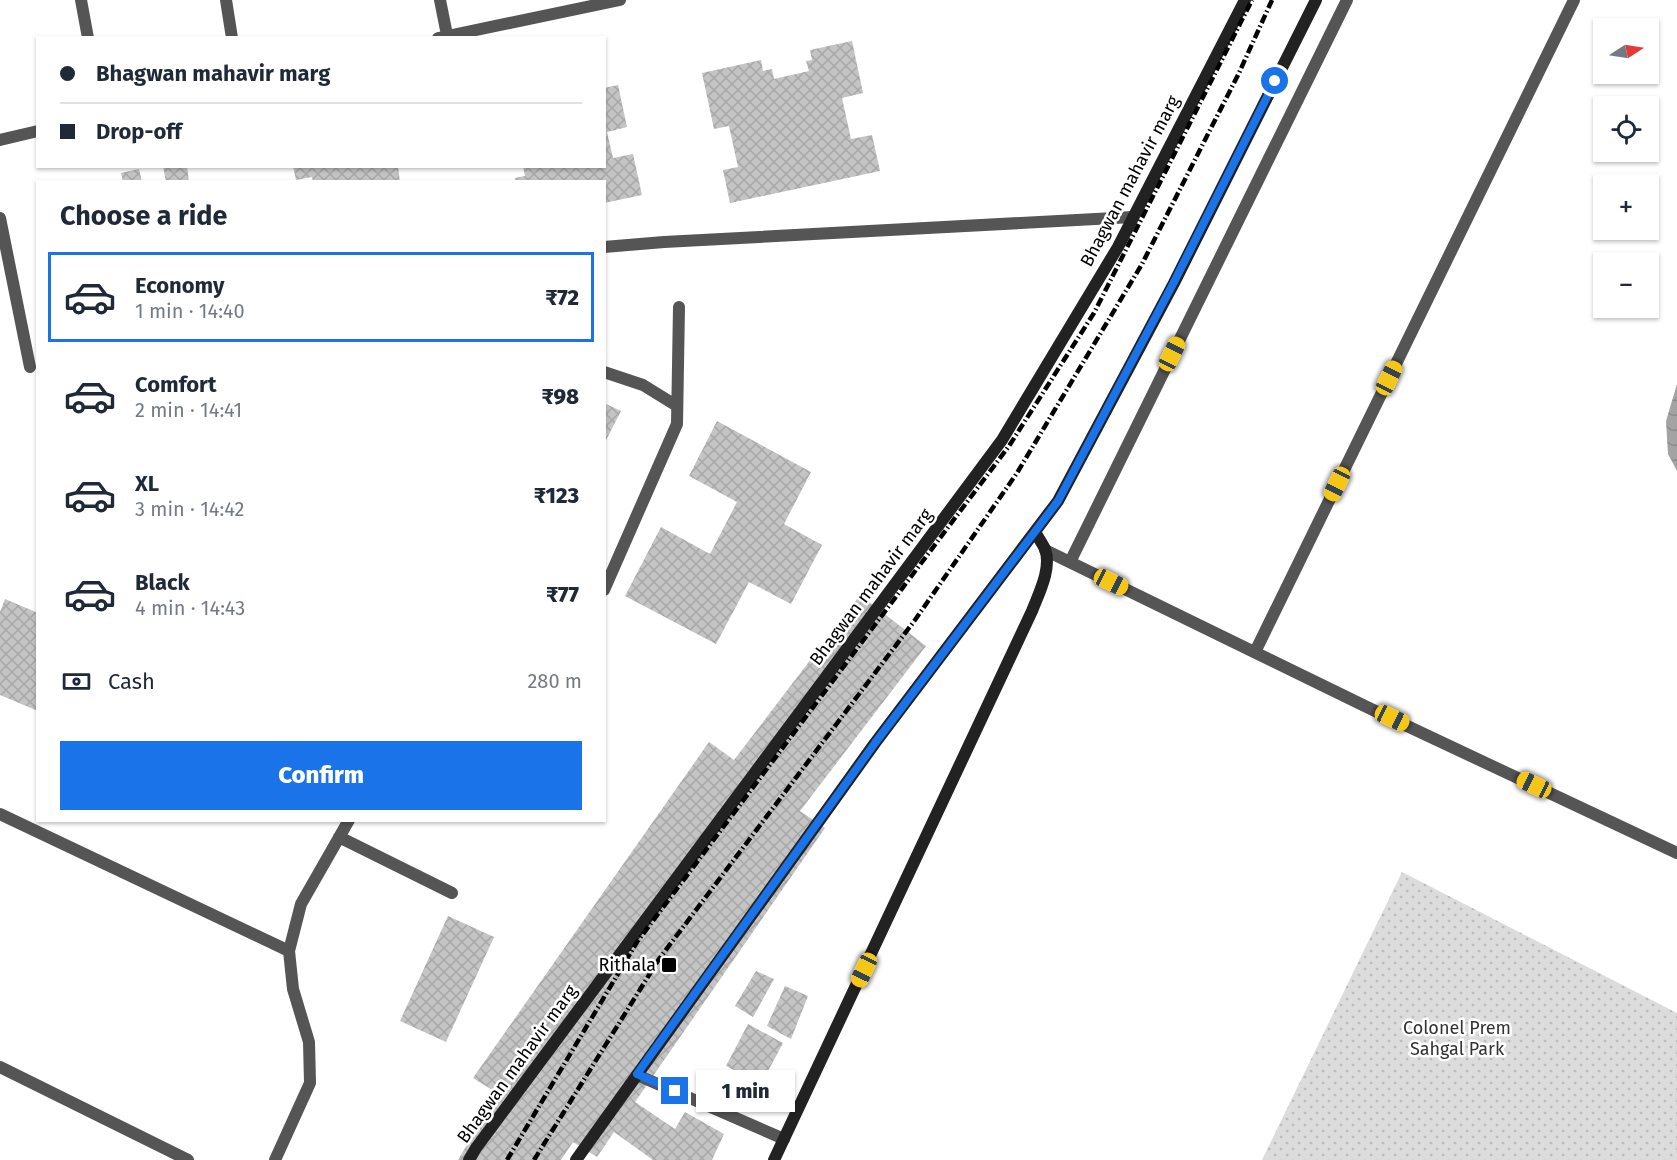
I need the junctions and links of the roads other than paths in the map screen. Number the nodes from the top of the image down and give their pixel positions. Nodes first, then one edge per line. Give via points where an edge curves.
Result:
1 (81, 0) edge
2 (226, 0) edge
3 (440, 0) edge
4 (620, 0) edge
5 (1245, 0) edge
6 (1316, 0) edge
7 (1347, 0) edge
8 (1574, 0) edge
9 (88, 36) edge
10 (232, 36) edge
11 (442, 36) edge
12 (36, 131) edge
13 (0, 140) edge
14 (1133, 217) junction
15 (0, 218) edge
16 (606, 247) edge
17 (679, 307) dead end
18 (30, 367) dead end
19 (606, 373) edge
20 (677, 406) junction
21 (1035, 532) junction
22 (1045, 550) junction
23 (1070, 562) junction
24 (606, 585) edge
25 (1255, 652) junction
26 (0, 814) edge
27 (348, 822) edge
28 (339, 837) junction
29 (1677, 852) edge
30 (452, 893) dead end
31 (289, 951) junction
32 (0, 1067) edge
33 (637, 1074) junction
34 (784, 1139) junction
35 (188, 1160) edge
36 (275, 1160) edge
37 (469, 1160) edge
38 (576, 1160) edge
39 (774, 1160) edge

1 - 9 street
2 - 10 street
3 - 11 street
4 - 11 street
5 - 14 main road, Bhagwan mahavir marg
6 - 21 main road via 1168,294 1058,501
7 - 23 street
8 - 25 street
12 - 13 street
14 - 16 street
14 - 37 main road, Bhagwan mahavir marg via 1002,440
15 - 18 street
17 - 20 street
19 - 20 street via 643,385
20 - 24 street via 677,424
21 - 22 main road
21 - 33 main road via 875,743
22 - 23 street
22 - 34 main road via 1046,568 1032,611
23 - 25 street
25 - 29 street
26 - 31 street
27 - 28 street
28 - 30 street
28 - 31 street via 301,904
31 - 36 street via 293,989 309,1042 310,1083
32 - 35 street
33 - 34 street
33 - 38 main road
34 - 39 main road

